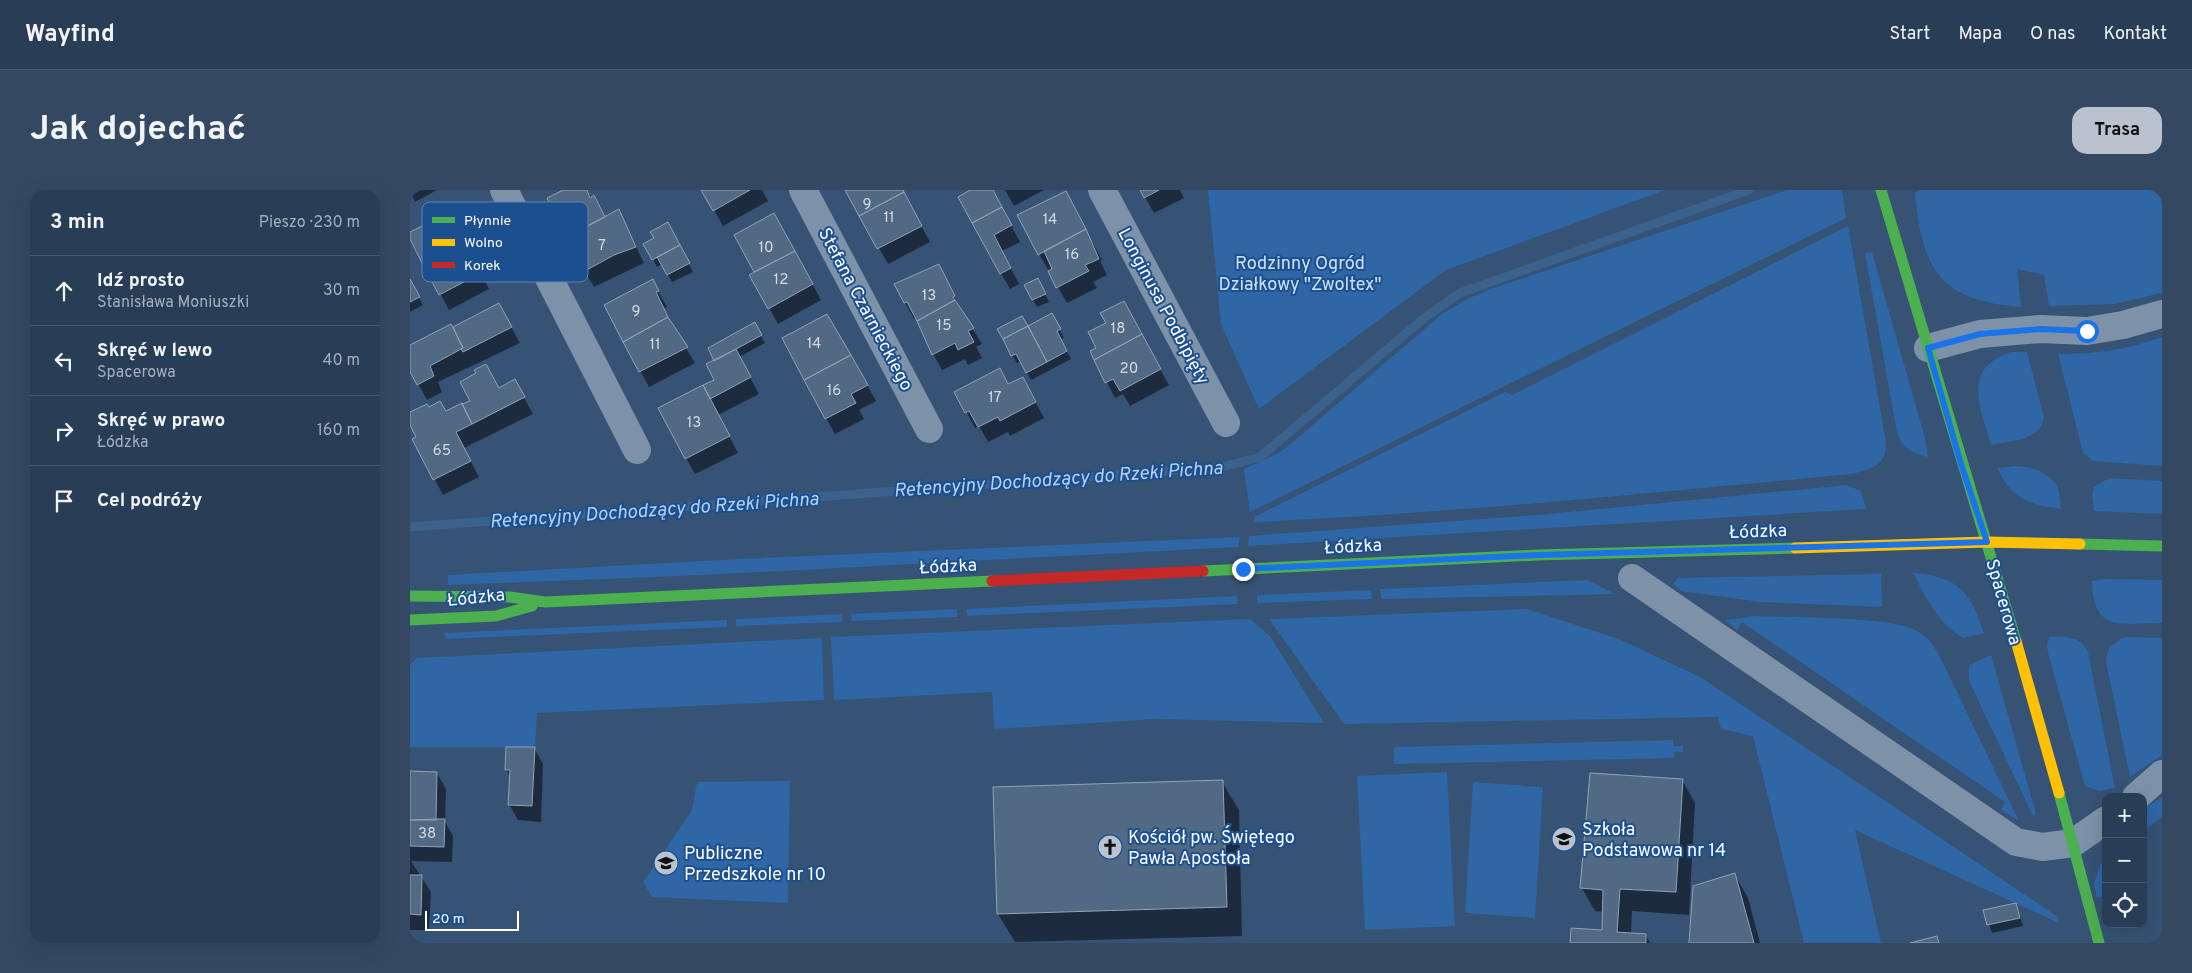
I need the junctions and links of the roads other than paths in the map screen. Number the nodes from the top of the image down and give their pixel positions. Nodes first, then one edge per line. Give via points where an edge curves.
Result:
1 (504, 190) edge
2 (803, 190) edge
3 (1102, 190) edge
4 (1881, 190) edge
5 (510, 202) edge
6 (551, 282) edge
7 (2162, 314) edge
8 (1928, 348) junction
9 (1226, 423) dead end
10 (929, 429) dead end
11 (637, 450) dead end
12 (1987, 542) junction
13 (2162, 546) edge
14 (1632, 578) dead end
15 (410, 596) edge
16 (545, 602) junction
17 (441, 619) junction
18 (410, 620) edge
19 (410, 632) edge
20 (2162, 774) edge
21 (2141, 793) edge
22 (2102, 823) edge
23 (2073, 843) junction
24 (2098, 943) edge

1 - 5 street
2 - 10 street, Stefana Czarnieckiego
3 - 9 street, Longinusa Podbipięty
4 - 8 main road, Spacerowa
6 - 11 street
7 - 8 street via 2087,331 2040,329 1980,334
8 - 12 main road, Spacerowa
12 - 13 main road, Łódzka
12 - 16 main road, Łódzka via 1538,555
12 - 23 main road, Spacerowa
14 - 23 street via 2016,842 2043,847
15 - 16 main road, Łódzka via 510,597
16 - 17 main road, Łódzka via 496,616
17 - 18 main road, Łódzka
17 - 19 street
20 - 21 street
22 - 23 street
23 - 24 main road, Spacerowa

